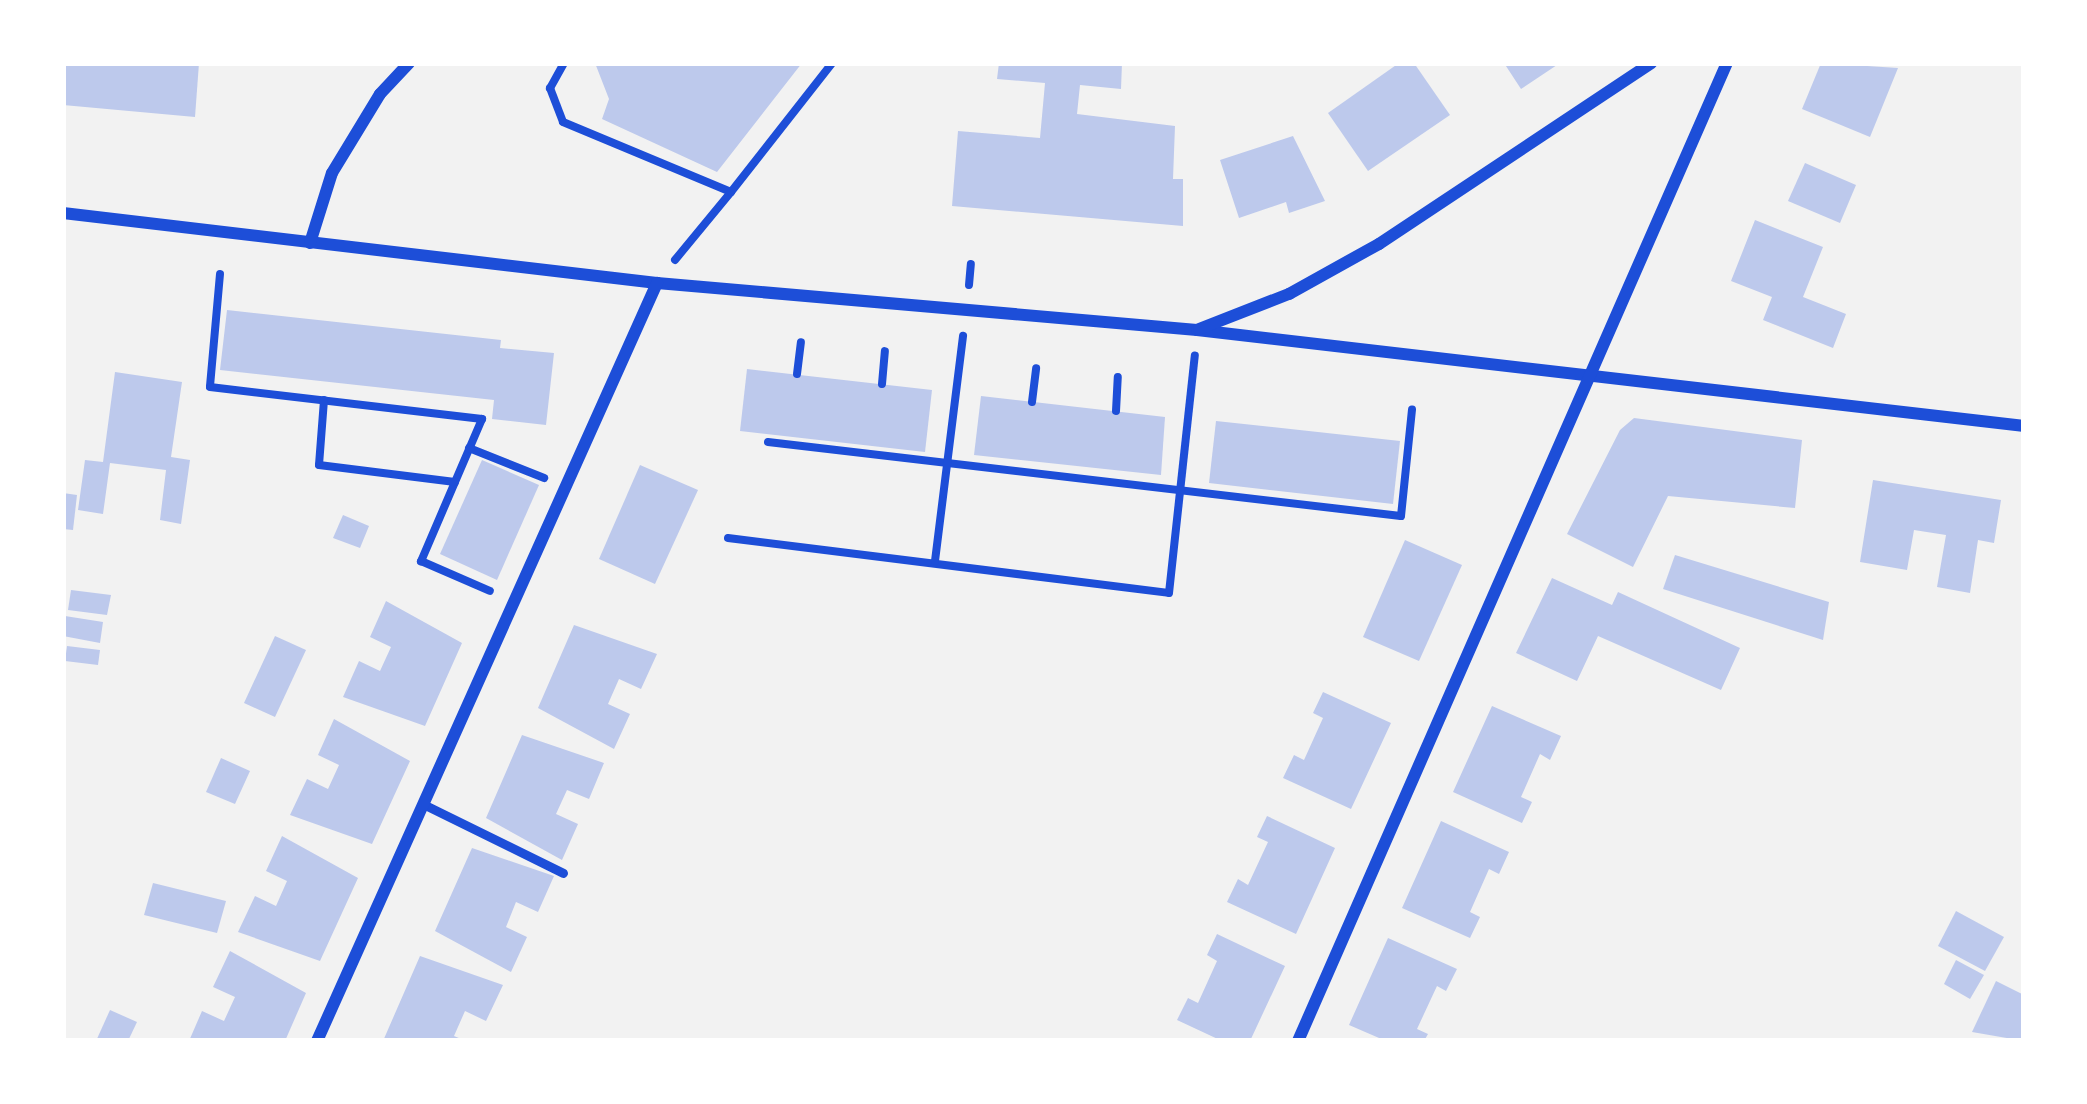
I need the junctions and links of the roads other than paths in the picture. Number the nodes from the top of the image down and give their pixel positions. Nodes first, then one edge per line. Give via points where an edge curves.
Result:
1 (409, 63) edge
2 (1651, 63) edge
3 (1727, 63) edge
4 (63, 213) edge
5 (310, 242) junction
6 (657, 283) junction
7 (1197, 330) junction
8 (1593, 376) junction
9 (2024, 426) edge
10 (423, 804) junction
11 (563, 872) dead end
12 (317, 1041) edge
13 (1298, 1041) edge

1 - 5 street via 332,173
2 - 7 street via 1379,244 1289,294
3 - 8 street
4 - 5 street
5 - 6 street
6 - 7 street
6 - 10 street
7 - 8 street
8 - 9 street
8 - 13 street
10 - 11 lane
10 - 12 street

